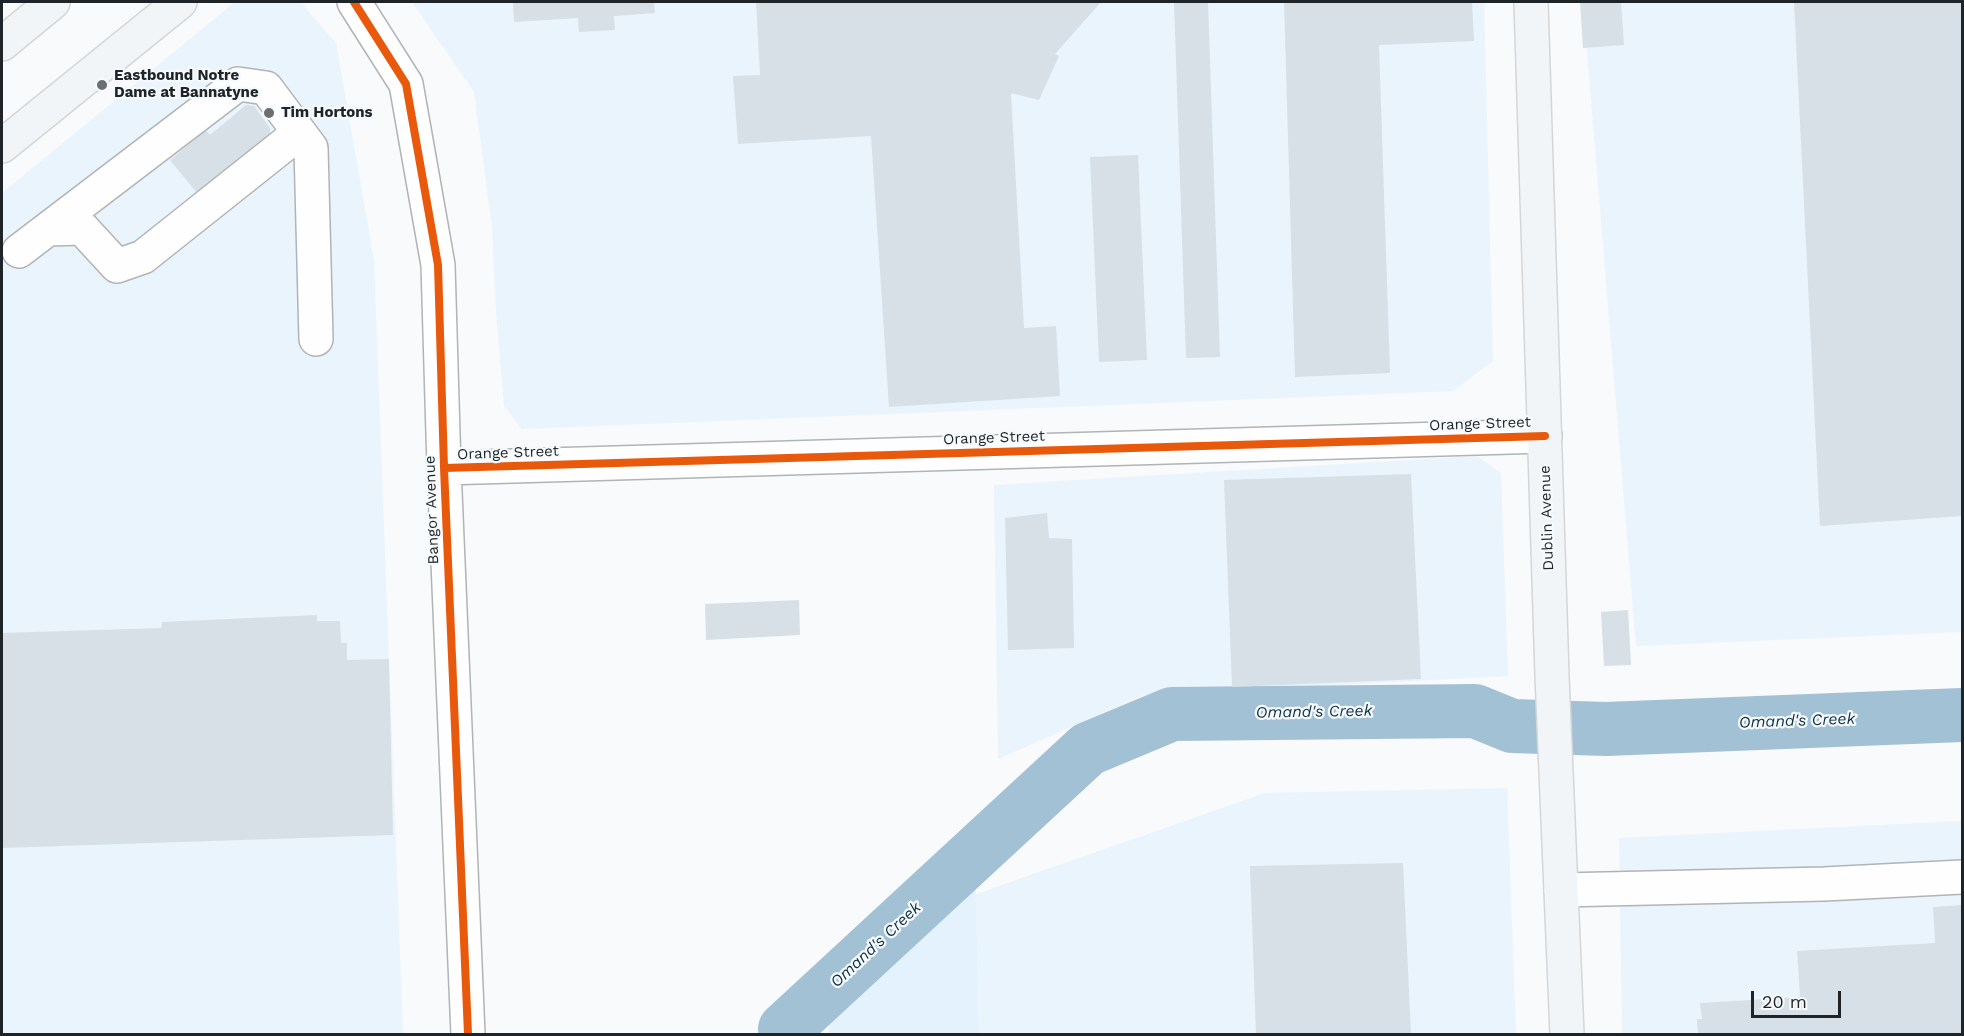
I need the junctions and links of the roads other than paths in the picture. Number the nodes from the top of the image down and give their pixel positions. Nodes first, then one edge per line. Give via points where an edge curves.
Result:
1 (53, 2) edge
2 (180, 2) edge
3 (354, 2) edge
4 (1531, 2) edge
5 (2, 44) edge
6 (299, 133) junction
7 (2, 146) edge
8 (48, 229) junction
9 (19, 251) dead end
10 (316, 339) dead end
11 (1545, 436) junction
12 (444, 468) junction
13 (1962, 877) edge
14 (1561, 890) junction
15 (468, 1035) edge
16 (1567, 1035) edge

1 - 5 main road
2 - 7 main road
3 - 12 street, Bangor Avenue via 406,84 438,265
4 - 11 main road, Dublin Avenue
6 - 8 street via 143,257 117,266 82,228
6 - 8 street via 266,88 238,84
6 - 10 street via 311,148
8 - 9 street
11 - 12 street, Orange Street
11 - 14 main road, Dublin Avenue
12 - 15 street, Bangor Avenue
13 - 14 street
14 - 16 main road, Dublin Avenue

